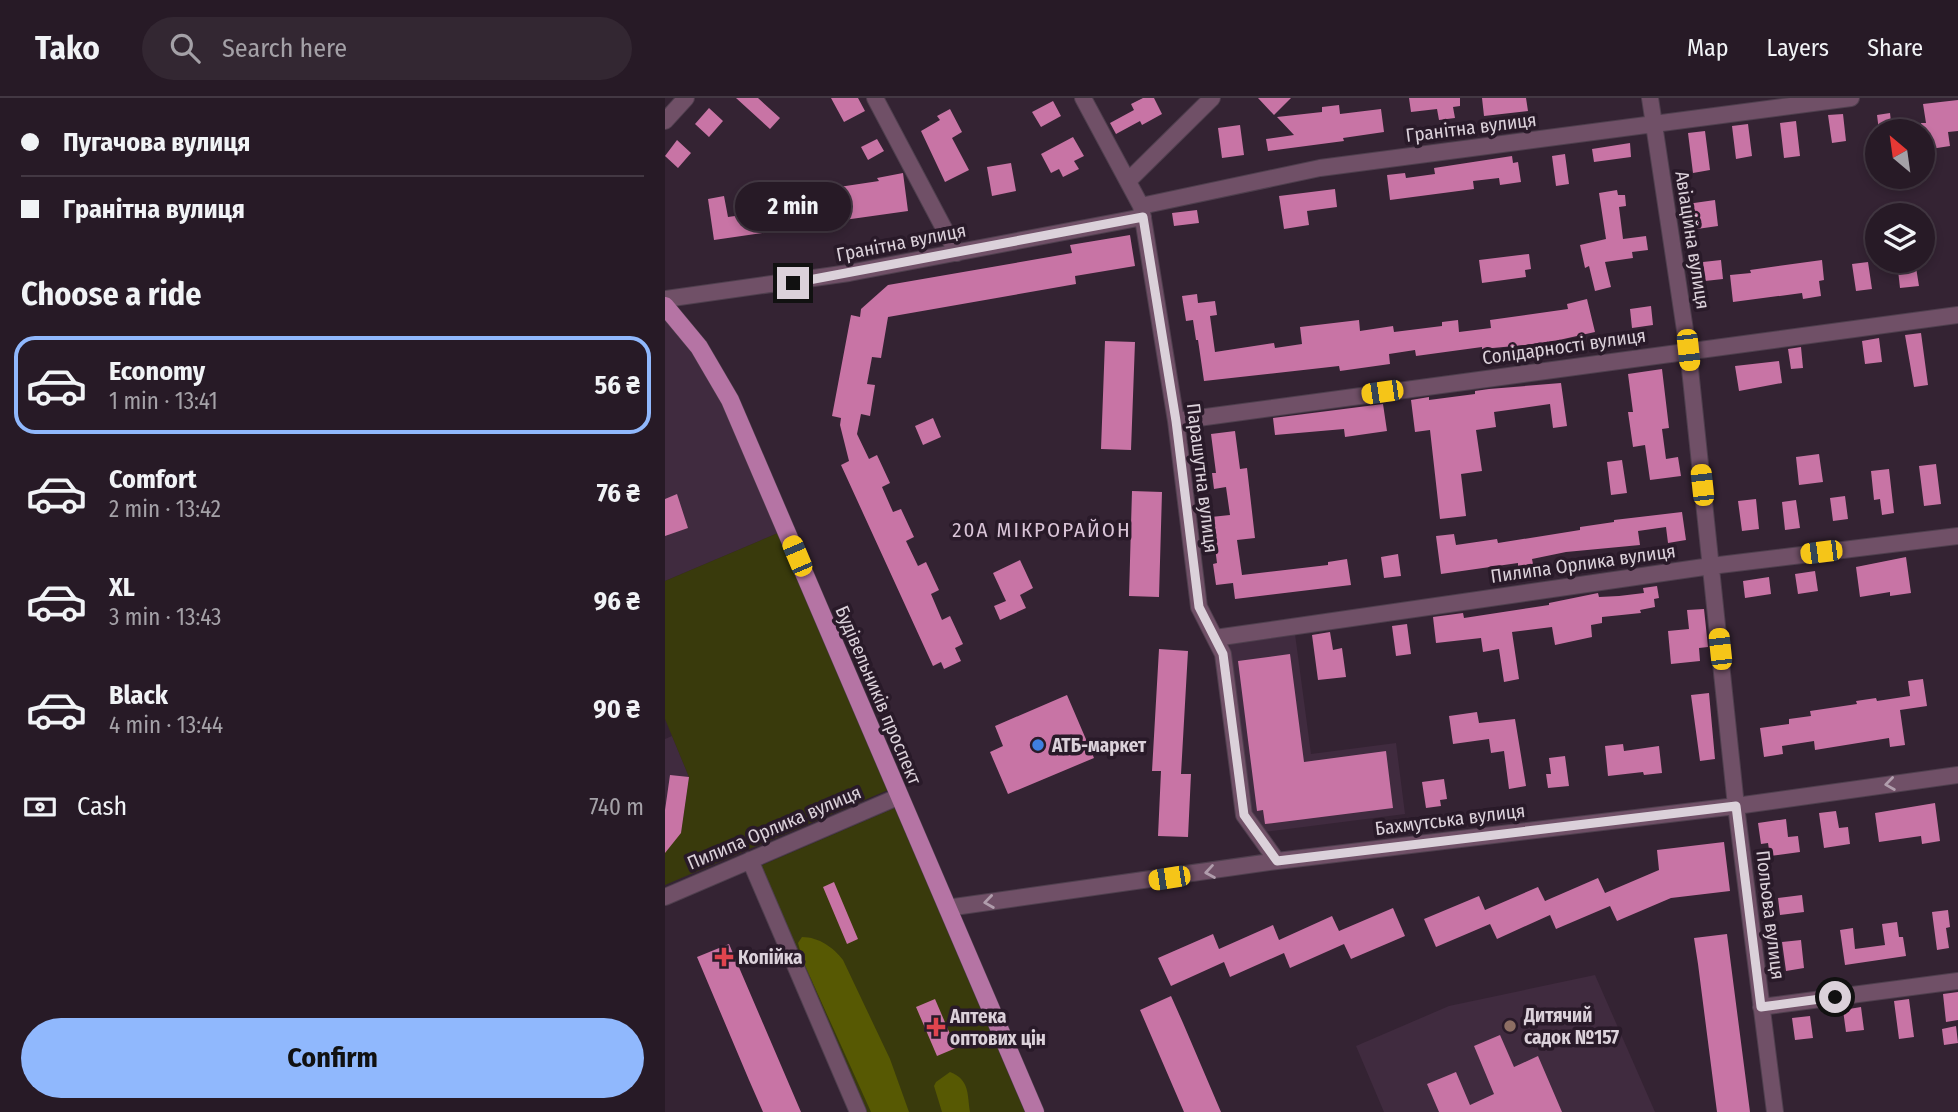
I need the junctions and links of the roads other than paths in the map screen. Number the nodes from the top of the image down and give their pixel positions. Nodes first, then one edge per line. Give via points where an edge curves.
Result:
1 (686, 98) edge
2 (875, 98) edge
3 (1083, 98) edge
4 (1212, 98) edge
5 (1650, 98) edge
6 (1850, 98) edge
7 (665, 121) edge
8 (1654, 124) junction
9 (1128, 181) junction
10 (1142, 212) junction
11 (957, 253) junction
12 (665, 299) edge
13 (665, 306) edge
14 (1958, 315) edge
15 (1688, 350) junction
16 (1176, 421) junction
17 (1958, 536) edge
18 (1711, 566) junction
19 (1215, 638) junction
20 (1958, 775) edge
21 (900, 796) junction
22 (1736, 806) junction
23 (750, 860) junction
24 (1277, 861) junction
25 (665, 897) edge
26 (947, 908) junction
27 (1958, 981) edge
28 (1761, 1007) junction
29 (858, 1112) edge
30 (1035, 1112) edge
31 (1775, 1112) edge

1 - 7 street
2 - 11 street
3 - 9 street, Парашутна вулиця
4 - 9 street
5 - 8 street, Авіаційна вулиця
6 - 8 street, Гранітна вулиця
8 - 10 street, Гранітна вулиця via 1320,168
8 - 15 street, Авіаційна вулиця
9 - 10 street, Парашутна вулиця
10 - 11 street, Гранітна вулиця
10 - 16 street, Парашутна вулиця
11 - 12 street, Гранітна вулиця via 793,283
13 - 21 main road, Будівельників проспект via 699,347 730,400
14 - 15 street, Солідарності вулиця
15 - 16 street, Солідарності вулиця
15 - 18 street, Авіаційна вулиця
16 - 19 street, Парашутна вулиця via 1199,607
17 - 18 street, Пилипа Орлика вулиця
18 - 19 street, Пилипа Орлика вулиця
18 - 22 street, Авіаційна вулиця
19 - 24 street, Парашутна вулиця via 1223,654 1244,815
20 -> 22 street, Бахмутська вулиця
21 - 23 street, Пилипа Орлика вулиця
21 - 26 main road, Будівельників проспект
22 - 24 street, Бахмутська вулиця
22 - 28 street, Польова вулиця
23 - 25 street, Пилипа Орлика вулиця
23 - 29 street
24 -> 26 street, Бахмутська вулиця
26 - 30 main road, Будівельників проспект
27 - 28 street
28 - 31 street, Польова вулиця

